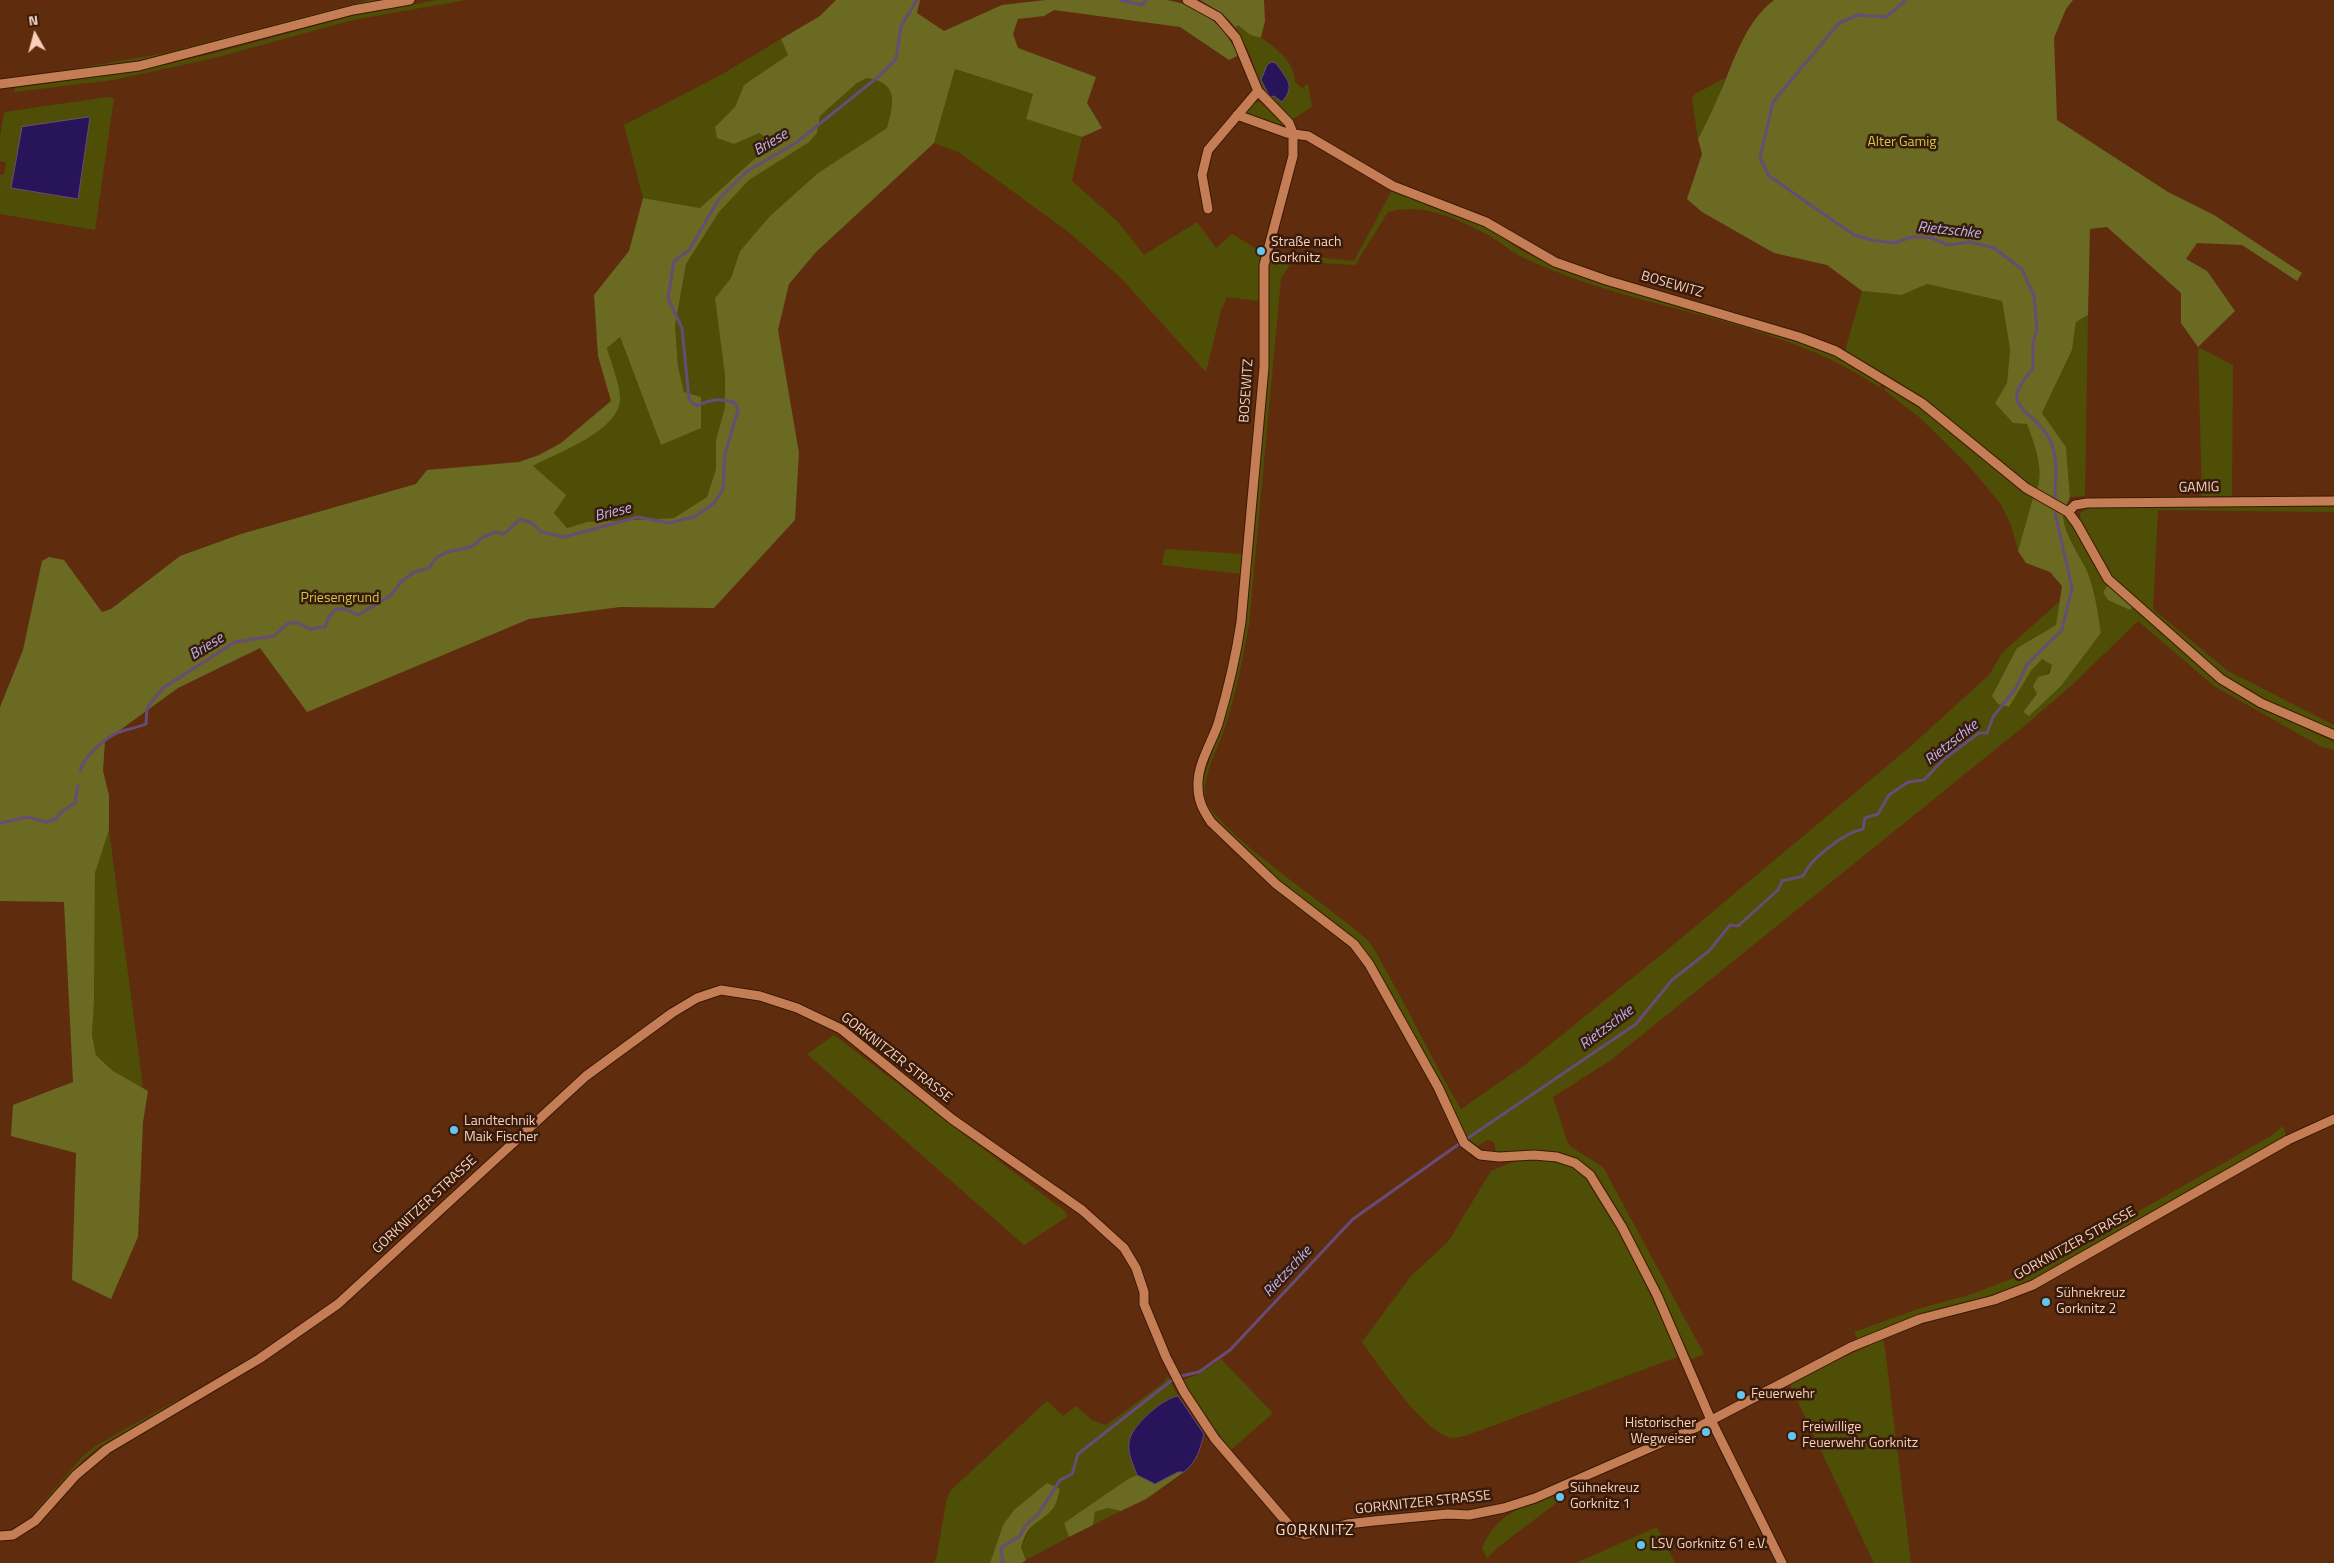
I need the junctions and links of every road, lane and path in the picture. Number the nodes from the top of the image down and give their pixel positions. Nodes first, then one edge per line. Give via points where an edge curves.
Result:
1 (410, 0) edge
2 (1187, 0) edge
3 (0, 84) edge
4 (1258, 91) junction
5 (1237, 115) junction
6 (1293, 133) junction
7 (1208, 209) dead end
8 (2334, 501) edge
9 (2068, 512) junction
10 (2334, 735) edge
11 (2334, 1119) edge
12 (1711, 1420) junction
13 (0, 1536) edge
14 (1782, 1563) edge

1 - 3 street via 354,10 139,66
2 - 4 street via 1218,17 1236,38
4 - 5 street
4 - 6 street via 1289,123
5 - 6 street, BOSEWITZ
5 - 7 street via 1208,150 1205,159 1202,175
6 - 9 street, BOSEWITZ via 1308,136 1393,186 1486,222 1555,262 1836,351 1922,403 2026,488
6 - 12 street, BOSEWITZ via 1293,156 1264,265 1264,368 1241,622 1236,655 1200,771 1198,799 1211,822 1276,884 1354,944 1369,964 1438,1086 1464,1143 1480,1155 1557,1157 1575,1163 1590,1175 1622,1227 1657,1295
8 - 9 street, GAMIG via 2086,503 2075,505
9 - 10 street via 2108,579 2221,679 2261,703
11 - 12 street, GORKNITZER STRASSE via 2288,1140 2033,1285 1994,1300 1920,1319 1874,1337
12 - 13 street, GORKNITZER STRASSE via 1631,1458 1504,1508 1469,1515 1448,1514 1347,1524 1305,1535 1295,1532 1215,1439 1177,1378 1144,1304 1142,1282 1124,1248 1082,1210 952,1119 841,1029 797,1008 760,996 721,990 697,998 672,1012 586,1076 331,1309 259,1359 107,1449 76,1475 35,1521 21,1532
12 - 14 street

